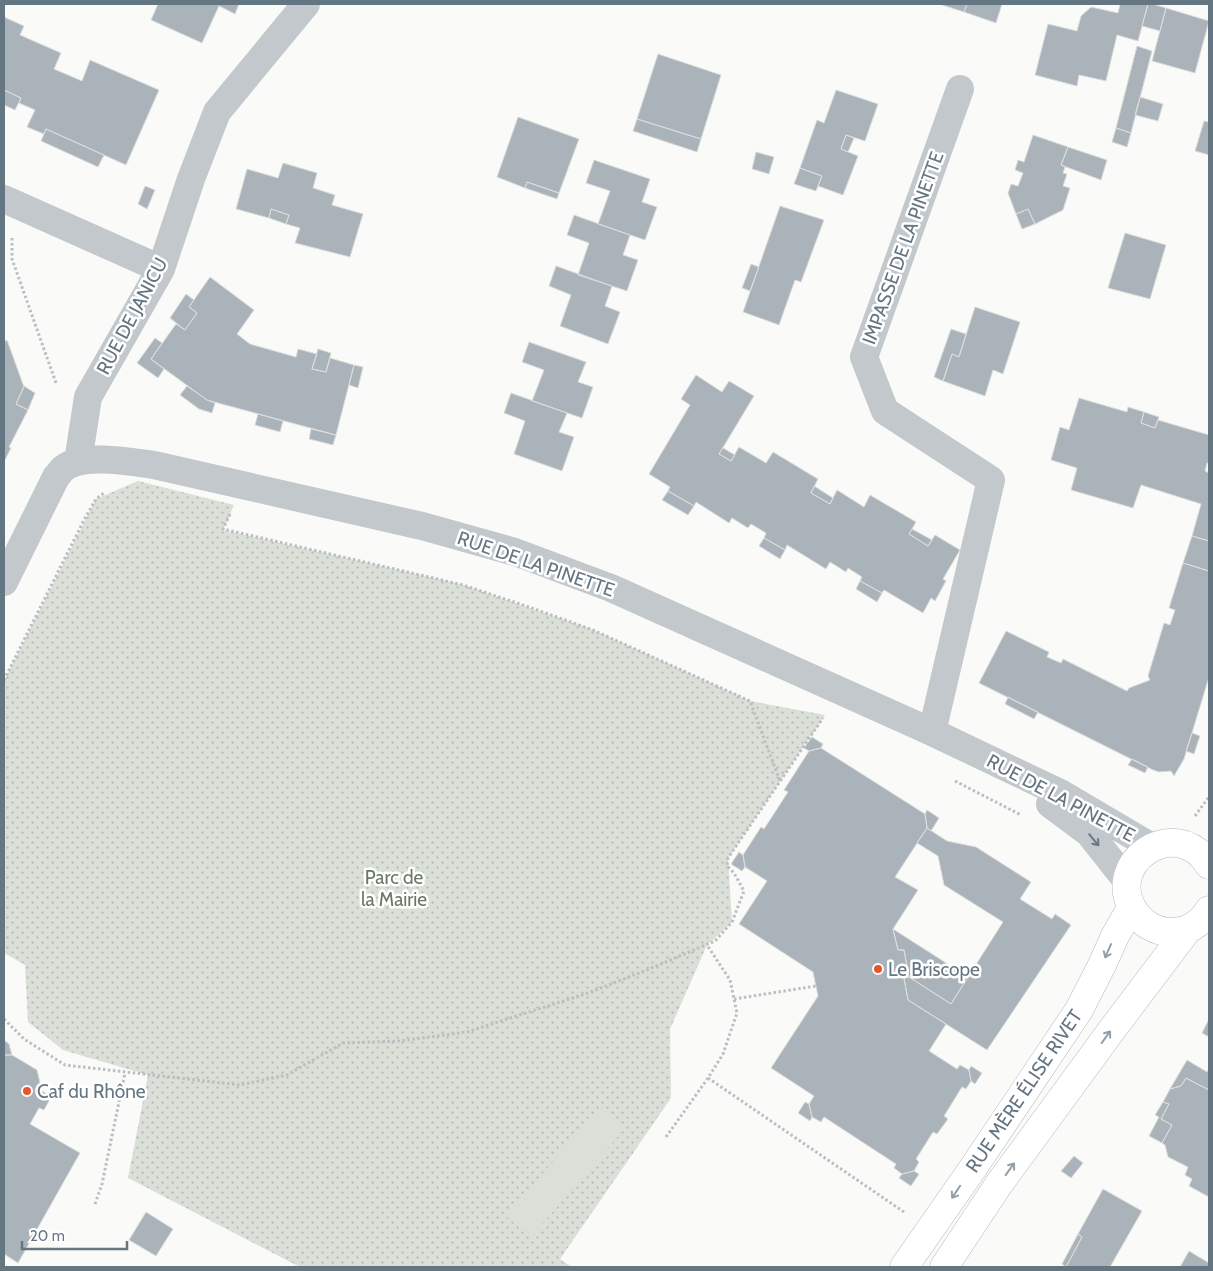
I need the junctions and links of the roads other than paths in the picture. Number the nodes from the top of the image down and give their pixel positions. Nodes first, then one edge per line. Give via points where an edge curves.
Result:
1 (306, 4) edge
2 (960, 88) dead end
3 (4, 199) edge
4 (161, 269) junction
5 (78, 462) junction
6 (4, 582) edge
7 (932, 732) junction
8 (970, 751) junction
9 (1152, 847) junction
10 (1209, 864) edge
11 (1127, 881) junction
12 (1131, 908) junction
13 (1203, 918) edge
14 (904, 1267) edge
15 (944, 1267) edge

1 - 4 street, RUE DE JANICU via 217,112
2 - 7 street, IMPASSE DE LA PINETTE via 864,357 885,411 991,480
3 - 4 street
4 - 5 street, RUE DE JANICU via 88,396
5 - 6 street via 56,477
5 - 7 street, RUE DE LA PINETTE via 100,459 154,465 422,526 515,552 611,588
7 - 8 street, RUE DE LA PINETTE
8 - 9 street, RUE DE LA PINETTE via 1062,794
8 -> 11 street, RUE DE LA PINETTE via 1089,833
9 - 10 street via 1175,843 1189,847
9 - 11 street via 1131,867
11 - 12 street
12 - 13 street via 1139,919 1162,932 1175,932
12 -> 14 street, RUE MÈRE ÉLISE RIVET via 1079,1010
15 -> 13 street, RUE MÈRE ÉLISE RIVET via 999,1184 1111,1031

